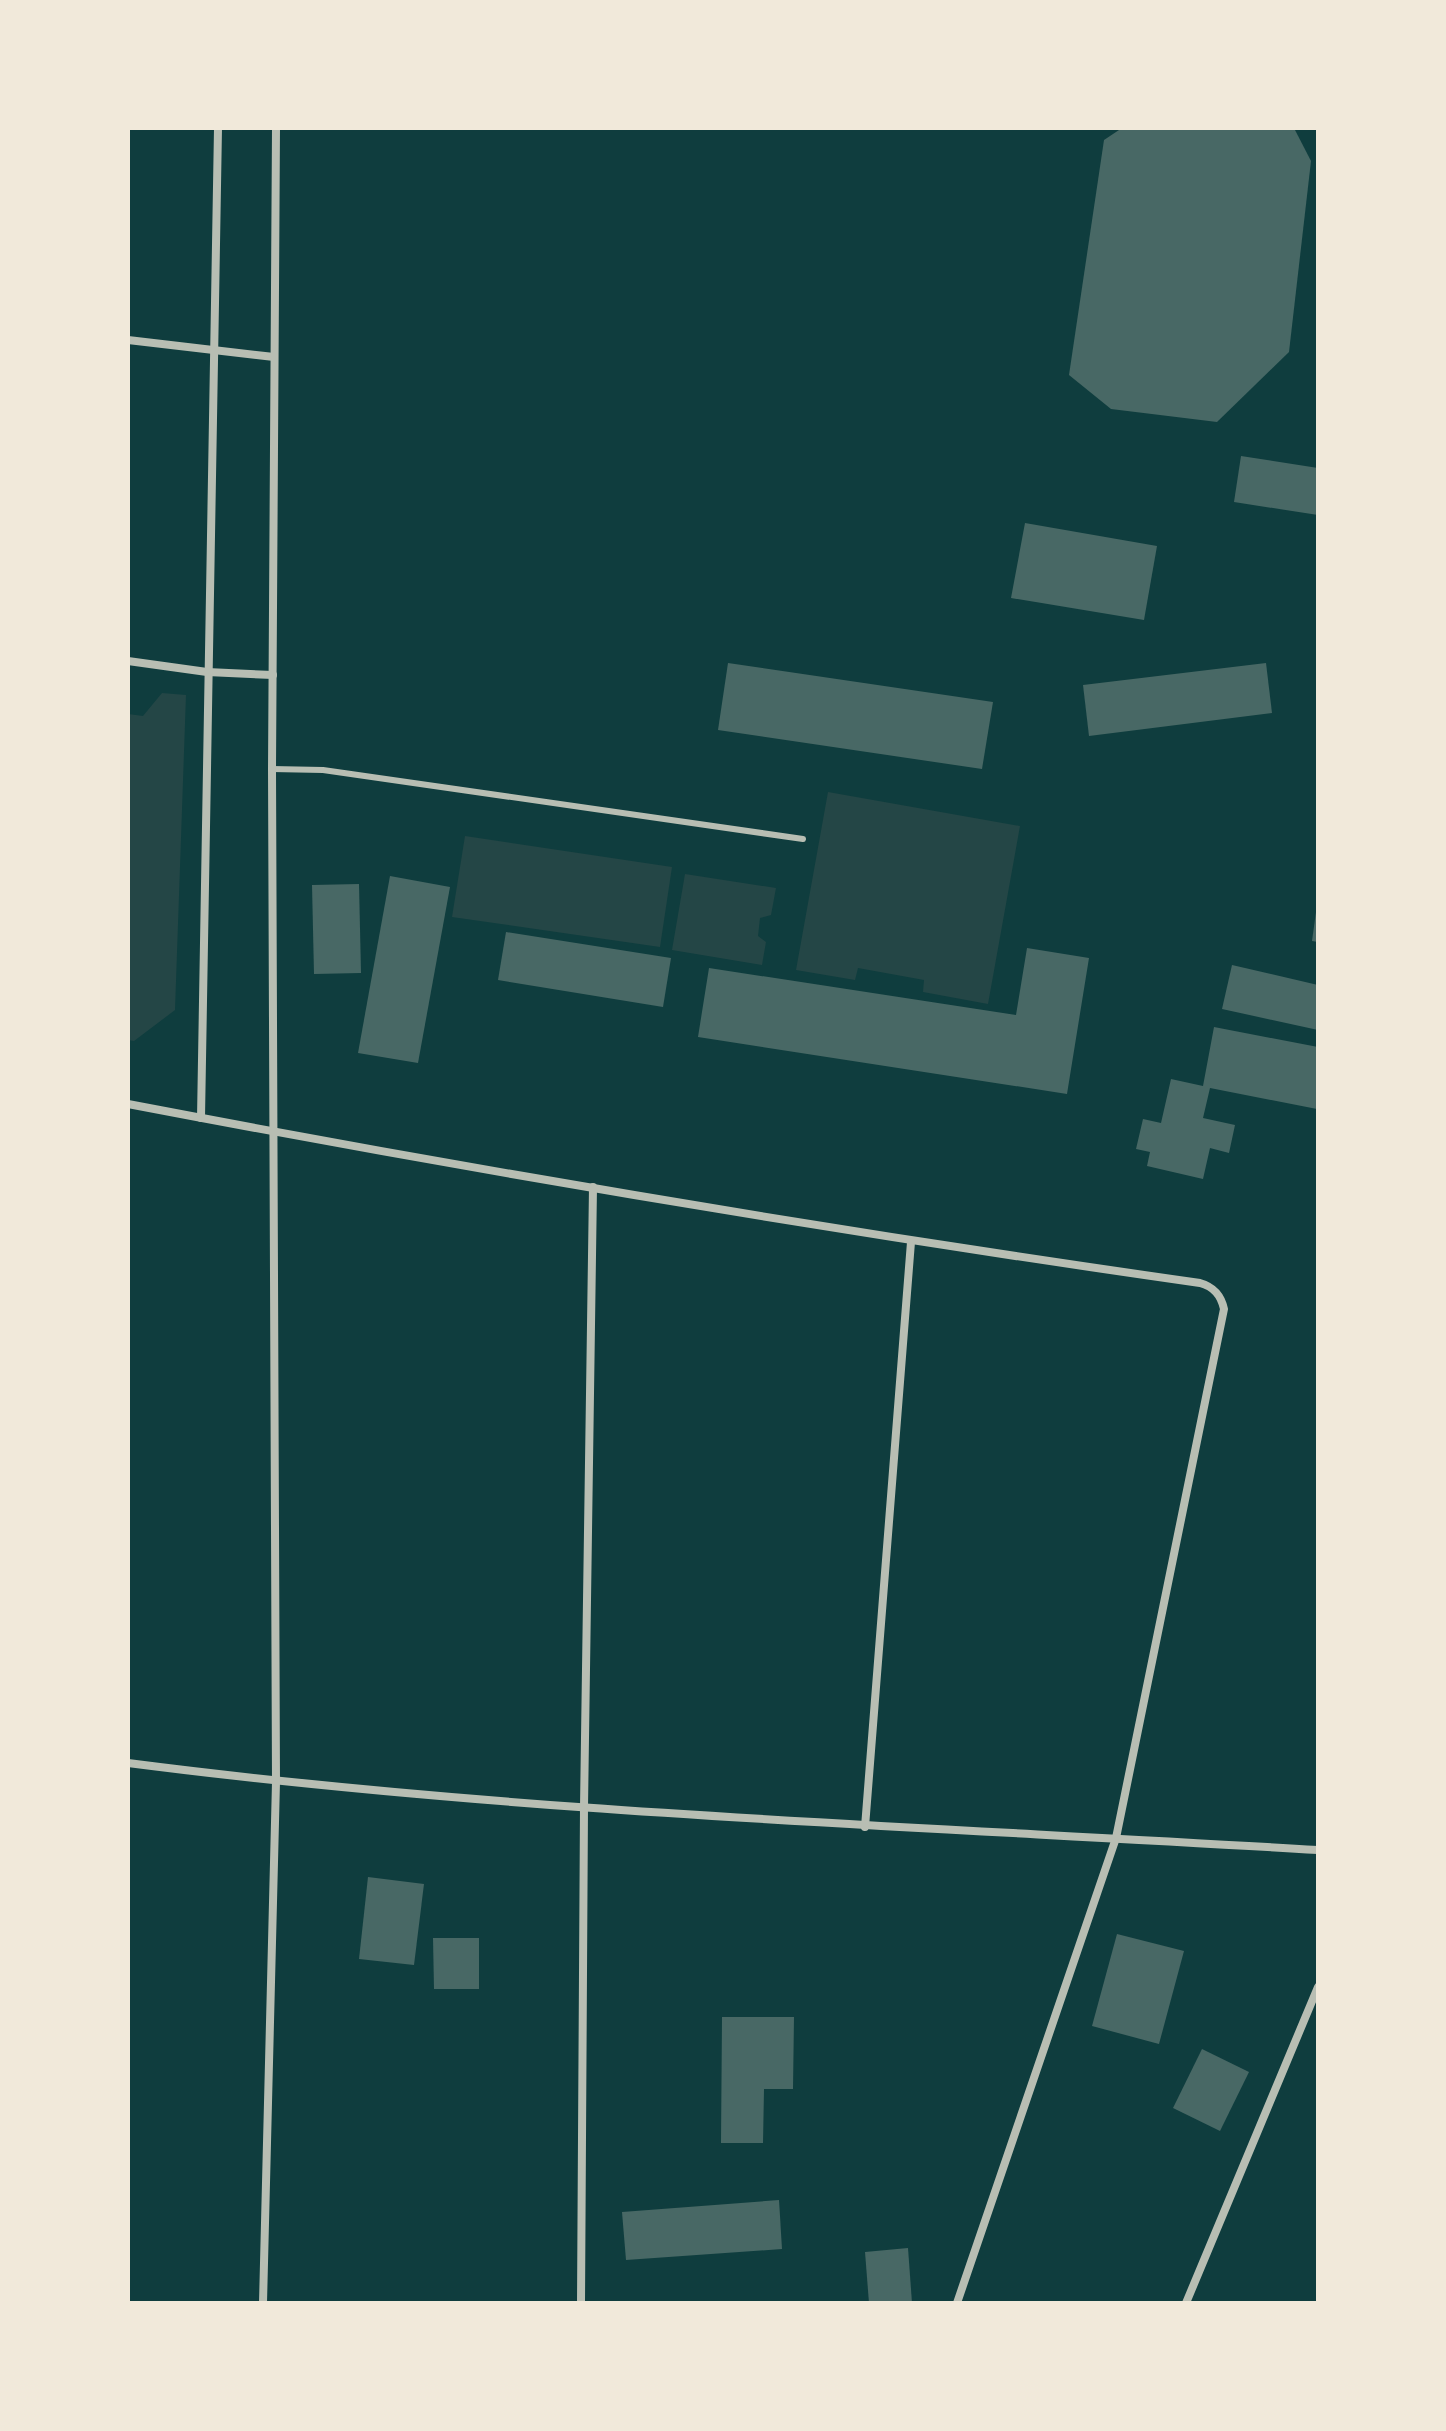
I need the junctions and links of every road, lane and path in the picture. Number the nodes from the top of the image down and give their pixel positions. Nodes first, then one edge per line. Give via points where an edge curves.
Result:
1 (218, 128) edge
2 (276, 128) edge
3 (128, 340) edge
4 (213, 351) junction
5 (274, 357) junction
6 (128, 661) edge
7 (207, 672) junction
8 (273, 675) junction
9 (272, 769) junction
10 (803, 839) dead end
11 (128, 1104) edge
12 (201, 1118) junction
13 (273, 1133) junction
14 (593, 1187) junction
15 (911, 1242) junction
16 (128, 1763) edge
17 (276, 1782) junction
18 (584, 1807) junction
19 (865, 1827) junction
20 (1116, 1838) junction
21 (1318, 1850) edge
22 (1318, 1987) edge
23 (263, 2303) edge
24 (581, 2303) edge
25 (957, 2303) edge
26 (1186, 2303) edge

1 - 4 street
2 - 5 street
3 - 4 street
4 - 5 street
4 - 7 street
5 - 8 street
6 - 7 street
7 - 8 street
7 - 12 street
8 - 9 street
9 - 10 lane via 323,770
9 - 13 street
11 - 12 street
12 - 13 street
13 - 14 street
13 - 17 street
14 - 15 street
14 - 18 street
15 - 19 street
15 - 20 street via 1200,1283 1222,1300
16 - 17 street
17 - 18 street
17 - 23 street
18 - 19 street
18 - 24 street
19 - 20 street
20 - 21 street
20 - 25 street
22 - 26 street

